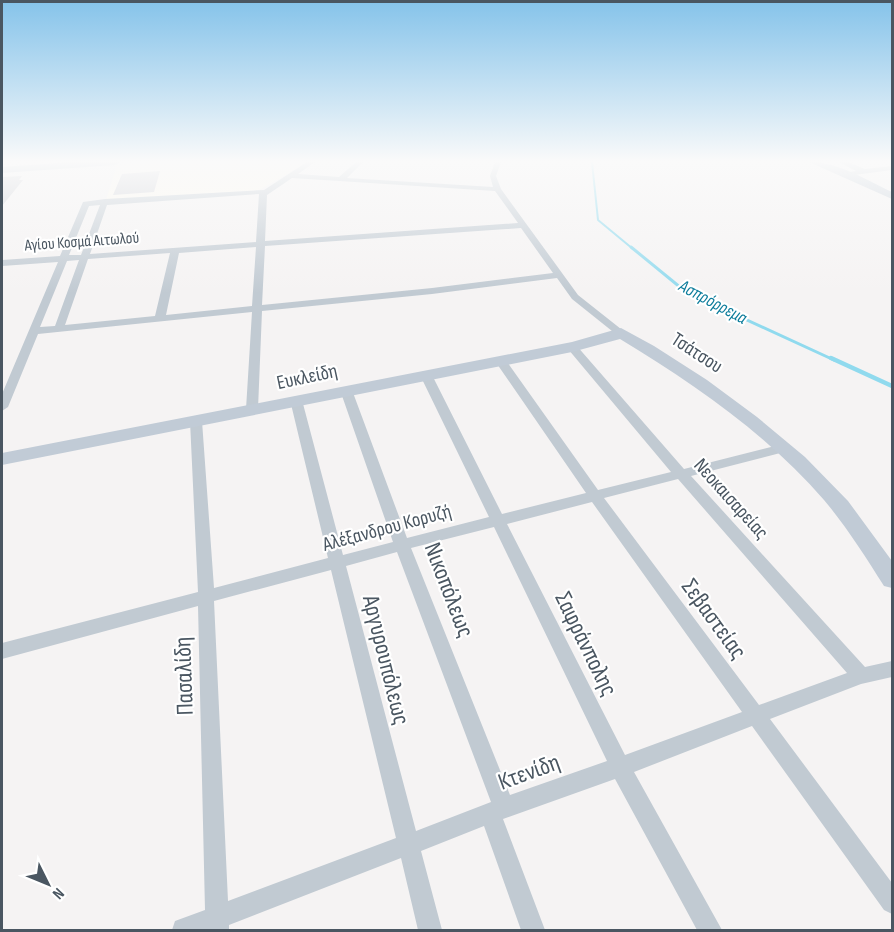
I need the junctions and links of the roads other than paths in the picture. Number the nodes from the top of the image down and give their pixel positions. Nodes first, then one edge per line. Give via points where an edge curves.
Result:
1 (86, 205) edge
2 (103, 205) edge
3 (263, 205) edge
4 (509, 205) edge
5 (523, 225) junction
6 (260, 244) junction
7 (175, 250) junction
8 (85, 257) junction
9 (64, 258) junction
10 (2, 263) edge
11 (558, 275) junction
12 (257, 308) junction
13 (160, 318) junction
14 (59, 328) junction
15 (34, 331) junction
16 (621, 333) junction
17 (572, 347) junction
18 (501, 361) junction
19 (426, 375) junction
20 (346, 390) junction
21 (296, 400) junction
22 (2, 407) edge
23 (252, 409) junction
24 (196, 421) junction
25 (783, 448) junction
26 (2, 459) edge
27 (681, 474) junction
28 (595, 496) junction
29 (497, 521) junction
30 (402, 545) junction
31 (337, 562) junction
32 (890, 572) edge
33 (206, 597) junction
34 (2, 651) edge
35 (892, 669) edge
36 (861, 676) junction
37 (756, 716) junction
38 (620, 767) junction
39 (497, 810) junction
40 (407, 845) junction
41 (892, 902) edge
42 (217, 924) edge
43 (184, 930) edge
44 (430, 930) edge
45 (533, 930) edge
46 (710, 930) edge

1 - 9 street
2 - 8 street
3 - 6 street
4 - 5 street, Τσάτσου
5 - 6 street, Αγίου Κοσμά Αιτωλού
5 - 11 street, Τσάτσου
6 - 7 street, Αγίου Κοσμά Αιτωλού
6 - 12 street
7 - 8 street, Αγίου Κοσμά Αιτωλού
7 - 13 street
8 - 9 street, Αγίου Κοσμά Αιτωλού
8 - 14 street
9 - 10 street, Αγίου Κοσμά Αιτωλού
9 - 15 street
11 - 12 street
11 - 16 street, Τσάτσου via 575,297
12 - 13 street
12 - 23 street
13 - 14 street
14 - 15 street
15 - 22 street
16 - 17 street, Ευκλείδη
16 - 25 street, Τσάτσου via 718,394
17 - 18 street, Ευκλείδη
17 - 27 street, Νεοκαισαρείας
18 - 19 street, Ευκλείδη
18 - 28 street, Σεβαστείας
19 - 20 street, Ευκλείδη
19 - 29 street, Σαφράνπολης
20 - 21 street, Ευκλείδη
20 - 30 street, Νικοπόλεως
21 - 23 street, Ευκλείδη
21 - 31 street, Αργυρουπόλεως
23 - 24 street, Ευκλείδη
24 - 26 street, Ευκλείδη
24 - 33 street, Πασαλίδη
25 - 27 street, Αλέξανδρου Κορυζή
25 - 32 street, Τσάτσου via 822,485
27 - 28 street, Αλέξανδρου Κορυζή
27 - 36 street, Νεοκαισαρείας
28 - 29 street, Αλέξανδρου Κορυζή
28 - 37 street, Σεβαστείας
29 - 30 street, Αλέξανδρου Κορυζή
29 - 38 street, Σαφράνπολης
30 - 31 street, Αλέξανδρου Κορυζή
30 - 39 street, Νικοπόλεως
31 - 33 street, Αλέξανδρου Κορυζή
31 - 40 street, Αργυρουπόλεως
33 - 34 street, Αλέξανδρου Κορυζή
33 - 42 street, Πασαλίδη
35 - 36 street, Κτενίδη
36 - 37 street, Κτενίδη
37 - 38 street, Κτενίδη
37 - 41 street, Σεβαστείας
38 - 39 street, Κτενίδη
38 - 46 street, Σαφράνπολης
39 - 40 street, Κτενίδη
39 - 45 street, Νικοπόλεως
40 - 42 street, Κτενίδη
40 - 44 street, Αργυρουπόλεως
42 - 43 street, Κτενίδη

